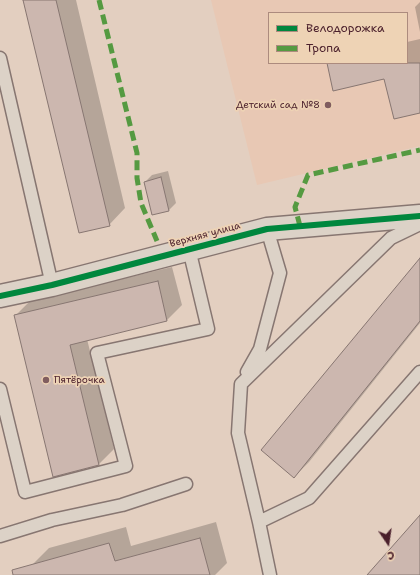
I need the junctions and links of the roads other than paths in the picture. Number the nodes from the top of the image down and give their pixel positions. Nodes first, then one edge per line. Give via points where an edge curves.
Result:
1 (0, 58) edge
2 (420, 216) edge
3 (420, 224) edge
4 (267, 229) junction
5 (189, 249) junction
6 (52, 285) junction
7 (0, 296) edge
8 (420, 372) edge
9 (241, 384) junction
10 (0, 389) edge
11 (186, 484) dead end
12 (259, 522) junction
13 (0, 536) edge
14 (270, 575) edge

1 - 6 lane
2 - 4 street, Верхняя улица
3 - 9 lane via 391,238
4 - 5 street, Верхняя улица
4 - 9 lane via 280,273 260,349
5 - 6 street, Верхняя улица
5 - 10 lane via 208,329 97,353 126,466 25,492
6 - 7 street, Верхняя улица
8 - 12 lane via 309,498
9 - 12 lane via 238,434
11 - 13 lane via 122,505 52,520
12 - 14 lane

